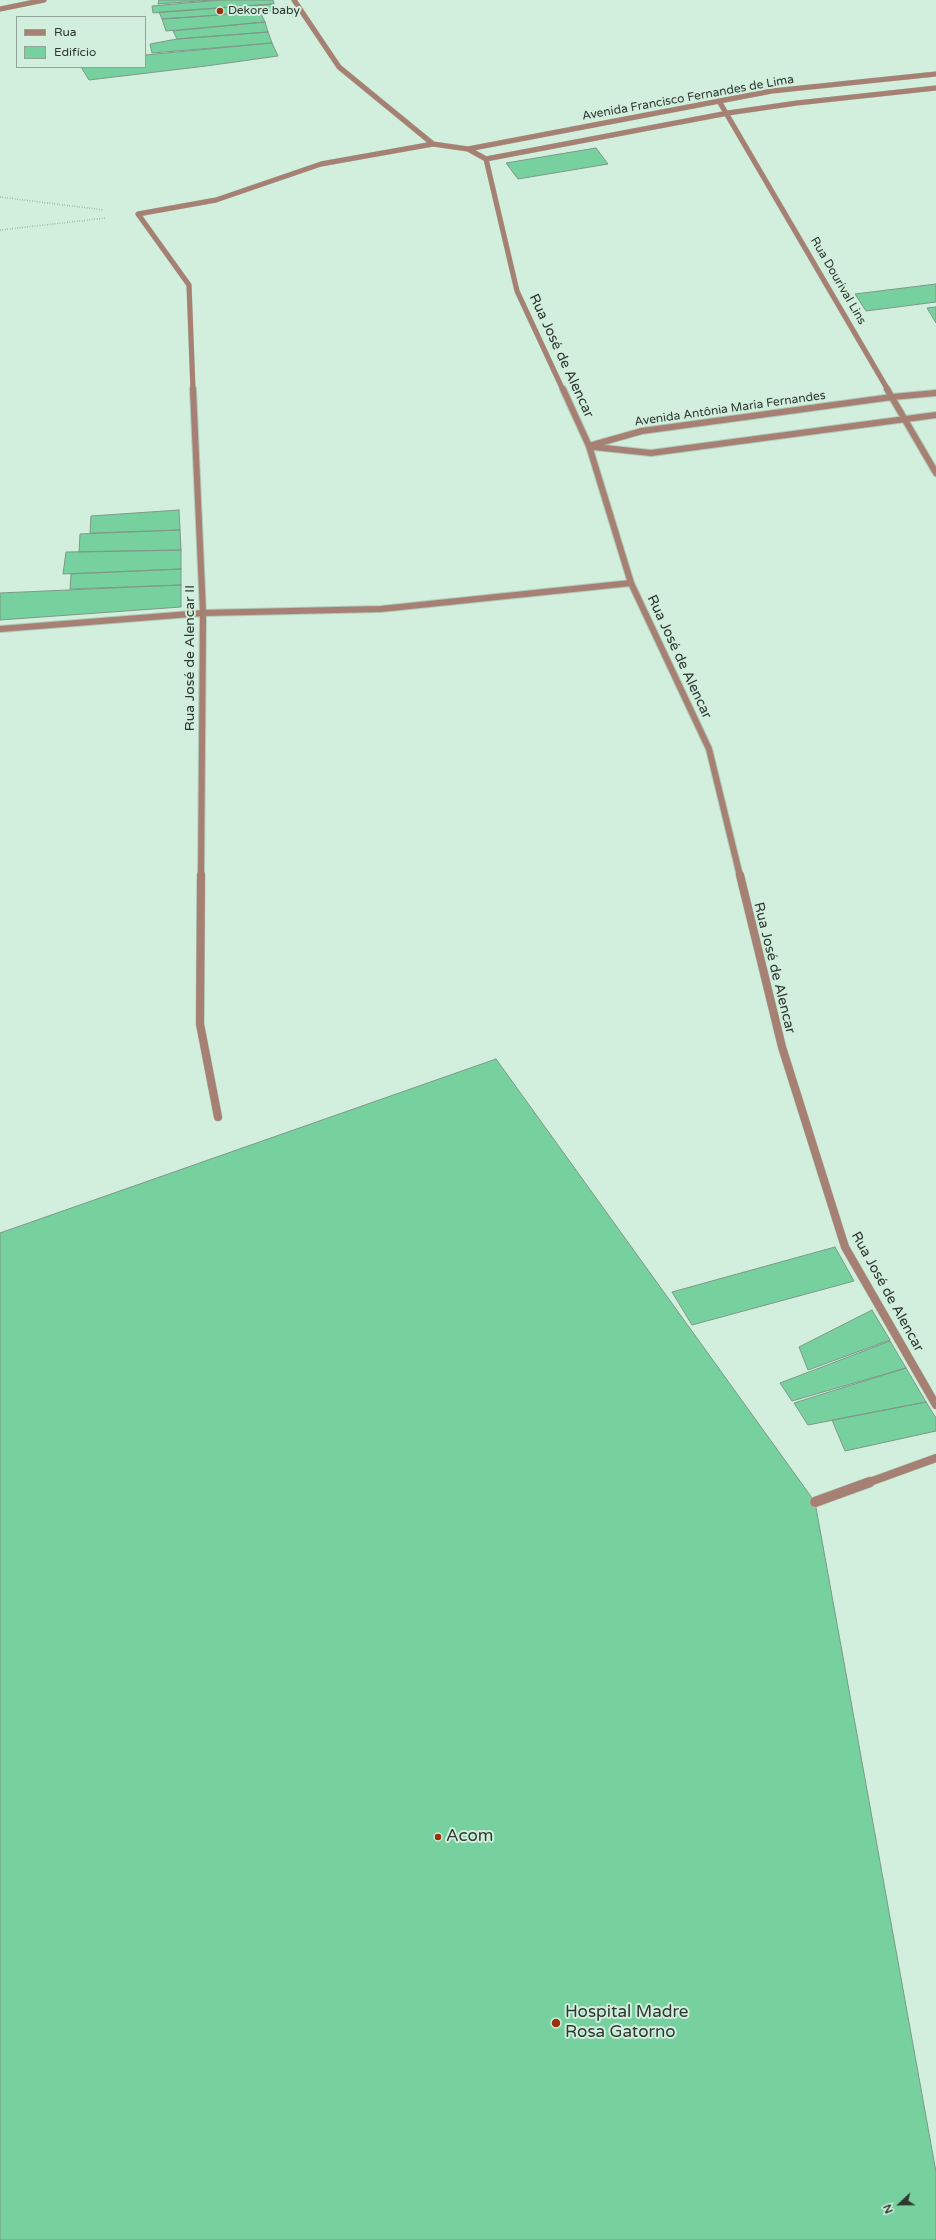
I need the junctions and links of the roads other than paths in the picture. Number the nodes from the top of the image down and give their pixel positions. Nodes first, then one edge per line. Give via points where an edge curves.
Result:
1 (44, 0) edge
2 (294, 0) edge
3 (0, 9) edge
4 (936, 74) edge
5 (936, 88) edge
6 (719, 100) junction
7 (728, 113) junction
8 (433, 144) junction
9 (468, 149) junction
10 (486, 159) junction
11 (936, 393) edge
12 (892, 397) junction
13 (936, 415) edge
14 (905, 418) junction
15 (589, 446) junction
16 (936, 473) edge
17 (631, 583) junction
18 (203, 613) junction
19 (0, 629) edge
20 (218, 1117) dead end
21 (936, 1405) edge
22 (936, 1458) edge
23 (815, 1502) dead end

1 - 3 street
2 - 8 street via 340,67
4 - 6 street, Avenida Francisco Fernandes de Lima via 772,91
5 - 7 street, Avenida Francisco Fernandes de Lima
6 - 7 street, Rua Dourival Lins
6 - 9 street, Avenida Francisco Fernandes de Lima
7 - 10 street, Avenida Francisco Fernandes de Lima
7 - 12 street, Rua Dourival Lins
8 - 9 street
8 - 18 street, Rua José de Alencar II via 321,164 216,200 138,214 189,285
9 - 10 street
10 - 15 street, Rua José de Alencar via 517,291
11 - 12 street, Avenida Antônia Maria Fernandes
12 - 14 street, Rua Dourival Lins
12 - 15 street, Avenida Antônia Maria Fernandes via 642,431
13 - 14 street
14 - 15 street via 651,453
14 - 16 street, Rua Dourival Lins
15 - 17 street, Rua José de Alencar
17 - 18 street via 381,609
17 - 21 street, Rua José de Alencar via 709,749 782,1047 845,1247
18 - 19 street
18 - 20 street, Rua José de Alencar II via 200,1024
22 - 23 street

